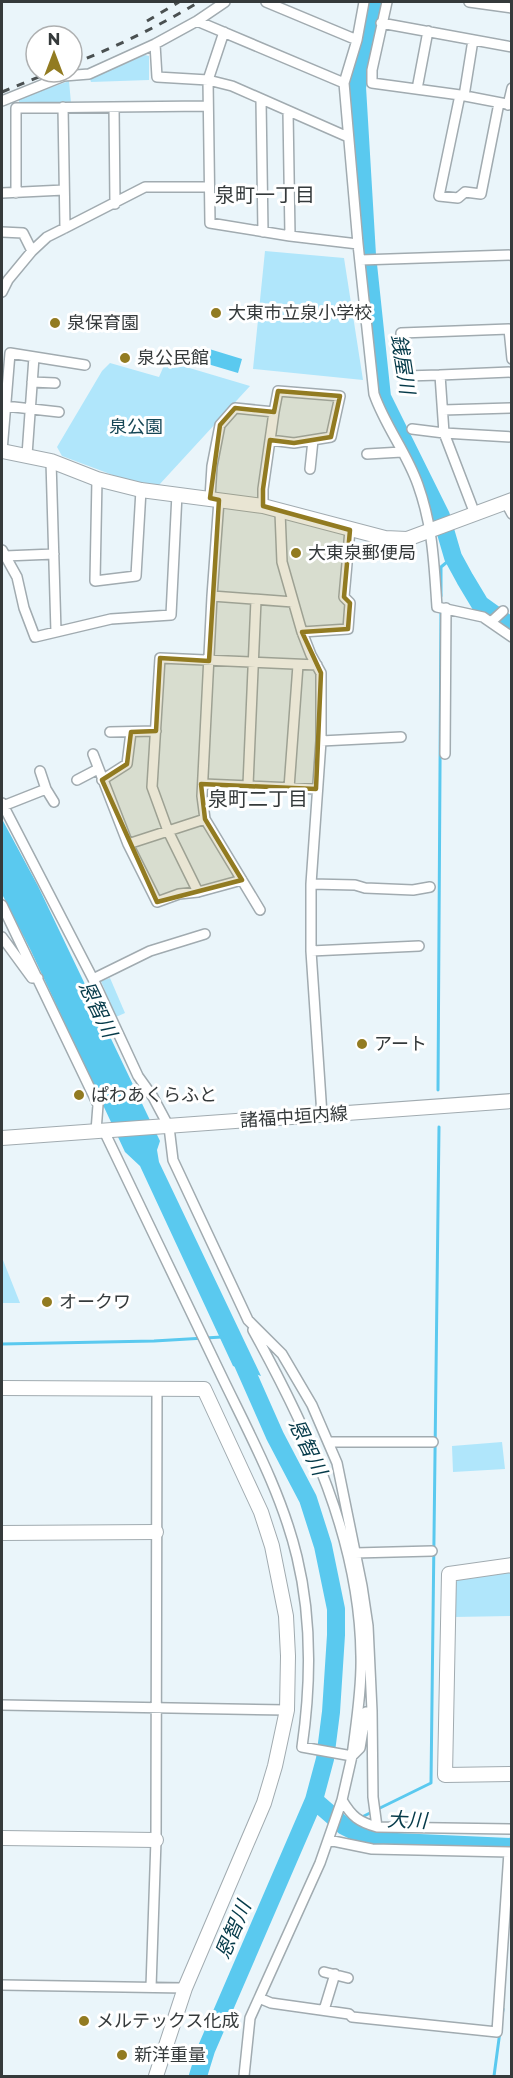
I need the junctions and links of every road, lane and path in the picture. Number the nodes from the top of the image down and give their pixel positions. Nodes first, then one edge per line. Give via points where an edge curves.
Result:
1 (225, 2) edge
2 (266, 2) edge
3 (364, 2) edge
4 (387, 2) edge
5 (470, 2) edge
6 (512, 8) edge
7 (197, 21) junction
8 (381, 23) junction
9 (224, 32) junction
10 (428, 32) junction
11 (357, 40) junction
12 (473, 40) junction
13 (155, 44) junction
14 (512, 47) edge
15 (208, 80) junction
16 (344, 83) junction
17 (512, 88) edge
18 (417, 89) junction
19 (462, 96) junction
20 (261, 100) junction
21 (2, 101) edge
22 (506, 104) edge
23 (208, 106) junction
24 (63, 107) junction
25 (114, 107) junction
26 (288, 111) junction
27 (348, 137) junction
28 (209, 187) junction
29 (64, 190) junction
30 (2, 193) edge
31 (16, 193) junction
32 (115, 204) junction
33 (65, 228) junction
34 (2, 232) edge
35 (263, 232) junction
36 (290, 236) junction
37 (358, 244) junction
38 (32, 251) junction
39 (512, 255) edge
40 (360, 260) junction
41 (2, 292) edge
42 (34, 357) junction
43 (512, 359) edge
44 (85, 365) dead end
45 (512, 372) edge
46 (440, 375) junction
47 (32, 382) junction
48 (56, 383) dead end
49 (6, 406) junction
50 (512, 408) edge
51 (31, 409) junction
52 (443, 410) junction
53 (59, 412) dead end
54 (274, 412) junction
55 (412, 429) dead end
56 (444, 434) junction
57 (512, 437) edge
58 (270, 440) junction
59 (313, 440) junction
60 (2, 451) edge
61 (402, 452) junction
62 (367, 453) dead end
63 (27, 454) junction
64 (51, 461) junction
65 (310, 469) dead end
66 (98, 479) junction
67 (141, 490) junction
68 (177, 495) junction
69 (214, 499) junction
70 (263, 506) junction
71 (510, 506) edge
72 (280, 512) junction
73 (475, 514) junction
74 (350, 530) junction
75 (432, 531) junction
76 (3, 553) edge
77 (54, 554) junction
78 (212, 596) junction
79 (256, 600) junction
80 (293, 602) junction
81 (442, 608) junction
82 (503, 611) dead end
83 (490, 622) junction
84 (56, 632) junction
85 (302, 632) junction
86 (512, 637) edge
87 (208, 661) junction
88 (254, 664) junction
89 (297, 665) junction
90 (317, 665) junction
91 (156, 731) junction
92 (110, 732) dead end
93 (131, 732) junction
94 (401, 737) dead end
95 (321, 741) junction
96 (93, 754) dead end
97 (445, 754) dead end
98 (98, 769) junction
99 (40, 771) dead end
100 (77, 780) dead end
101 (102, 780) junction
102 (202, 784) junction
103 (248, 785) junction
104 (289, 788) junction
105 (46, 789) junction
106 (316, 789) junction
107 (54, 802) dead end
108 (2, 805) edge
109 (205, 819) junction
110 (168, 831) junction
111 (128, 844) junction
112 (242, 880) junction
113 (311, 884) junction
114 (430, 887) dead end
115 (198, 892) junction
116 (2, 905) edge
117 (260, 910) dead end
118 (205, 934) dead end
119 (2, 937) edge
120 (419, 946) dead end
121 (311, 951) junction
122 (38, 978) junction
123 (93, 979) junction
124 (512, 1101) edge
125 (322, 1115) junction
126 (169, 1127) junction
127 (103, 1131) junction
128 (2, 1138) edge
129 (248, 1320) junction
130 (2, 1388) edge
131 (157, 1390) junction
132 (328, 1442) junction
133 (433, 1442) dead end
134 (156, 1532) junction
135 (2, 1533) edge
136 (432, 1551) dead end
137 (355, 1553) junction
138 (512, 1565) edge
139 (2, 1705) edge
140 (156, 1707) junction
141 (286, 1710) junction
142 (372, 1711) junction
143 (352, 1756) junction
144 (512, 1774) edge
145 (342, 1800) junction
146 (378, 1827) junction
147 (512, 1829) edge
148 (2, 1838) edge
149 (156, 1840) junction
150 (328, 1840) junction
151 (510, 1852) edge
152 (324, 1972) dead end
153 (335, 1974) junction
154 (348, 1978) dead end
155 (2, 1985) edge
156 (151, 1987) junction
157 (184, 1988) junction
158 (258, 1998) junction
159 (324, 2010) junction
160 (156, 2076) edge
161 (244, 2076) edge

1 - 7 street
2 - 11 street
3 - 11 street
4 - 8 street
5 - 6 street
7 - 9 street
7 - 13 street
8 - 10 street
8 - 18 street via 372,83
9 - 15 street
9 - 16 street
10 - 12 street
10 - 18 street
11 - 16 street
12 - 14 street
12 - 19 street
13 - 15 street via 157,77
13 - 21 street via 89,74 64,76
15 - 20 street
15 - 23 street
16 - 27 street
17 - 22 street
18 - 19 street
19 - 22 street
19 - 22 street via 439,196 481,194
20 - 26 street
20 - 35 street
23 - 25 street
23 - 28 street
24 - 25 street
24 - 29 street
24 - 31 street via 16,108
25 - 32 street
26 - 27 street
26 - 36 street
27 - 37 street
28 - 32 street via 145,187
28 - 35 street via 210,223
29 - 31 street
29 - 33 street
30 - 31 street
32 - 33 street
33 - 38 street
34 - 38 street via 23,233
35 - 36 street
36 - 37 street
37 - 40 street
38 - 41 street
39 - 40 street
40 - 61 street via 374,393
42 - 44 street
42 - 47 street
42 - 49 street via 10,353
43 - 46 street via 509,329 401,333 405,376
45 - 46 street
46 - 52 street
47 - 48 street
47 - 51 street
49 - 51 street
49 - 60 street
50 - 52 street
51 - 53 street
51 - 63 street
52 - 56 street
54 - 58 street
54 - 59 street via 278,391 340,396 331,437
54 - 69 street via 235,408 220,426 212,466
55 - 56 street
56 - 57 street
56 - 73 street
58 - 59 street via 294,444
58 - 70 street
59 - 65 street
60 - 63 street
61 - 62 street
61 - 75 street via 418,483
63 - 64 street
64 - 66 street
64 - 77 street
66 - 67 street
66 - 67 street via 95,581 136,576
67 - 68 street
68 - 69 street
68 - 84 street via 171,615 111,619
69 - 70 street
69 - 78 street
70 - 72 street
71 - 73 street
72 - 74 street
72 - 80 street via 282,562
73 - 75 street
74 - 75 street via 407,539
74 - 85 street via 345,597 350,603 348,629
75 - 81 street
76 - 77 street
76 - 84 street via 17,577 35,637
77 - 84 street
78 - 79 street
78 - 87 street
79 - 80 street
79 - 88 street
80 - 85 street
81 - 83 street
81 - 97 street
82 - 83 street
83 - 86 street
85 - 90 street
87 - 88 street
87 - 91 street via 160,658
87 - 102 street
88 - 89 street
88 - 103 street
89 - 90 street
89 - 104 street
90 - 95 street via 321,674
91 - 93 street
91 - 110 street via 152,787
92 - 93 street
93 - 101 street via 127,764
94 - 95 street
95 - 106 street
96 - 98 street
98 - 100 street
98 - 101 street
99 - 105 street
101 - 111 street
102 - 103 street
102 - 109 street
103 - 104 street
104 - 106 street
105 - 107 street
105 - 108 street
106 - 113 street
108 - 123 street
109 - 110 street
109 - 112 street
110 - 111 street
110 - 115 street
111 - 115 street via 157,902
112 - 115 street
112 - 117 street
113 - 114 street via 413,890
113 - 121 street
116 - 122 street
118 - 123 street via 150,951
119 - 122 street via 32,978
120 - 121 street
121 - 125 street
122 - 127 street via 98,1105
123 - 126 street via 138,1076
124 - 125 street, 諸福中垣内線
125 - 126 street, 諸福中垣内線
126 - 127 street, 諸福中垣内線
126 - 129 street via 173,1160
127 - 128 street
127 - 143 street via 285,1514 297,1557 308,1625 308,1705 302,1747
129 - 132 street via 282,1354
129 - 143 street via 322,1472 345,1545 362,1656
130 - 131 street
131 - 134 street
131 - 141 street via 204,1389 261,1512 286,1616
132 - 133 street
132 - 137 street via 337,1463
134 - 135 street
134 - 140 street
136 - 137 street
137 - 142 street via 368,1626
138 - 144 street via 449,1574 445,1774
139 - 140 street
140 - 141 street
140 - 149 street
141 - 157 street via 264,1803
142 - 143 street via 366,1712 360,1748
142 - 146 street via 373,1797
143 - 145 street
145 - 146 street via 350,1813
145 - 150 street
146 - 147 street
148 - 149 street
149 - 156 street
150 - 151 street via 372,1849
150 - 158 street
151 - 159 street via 497,2032 352,2017
152 - 153 street
153 - 154 street
153 - 159 street
155 - 156 street
156 - 157 street
157 - 160 street
158 - 159 street
158 - 161 street via 250,2018

